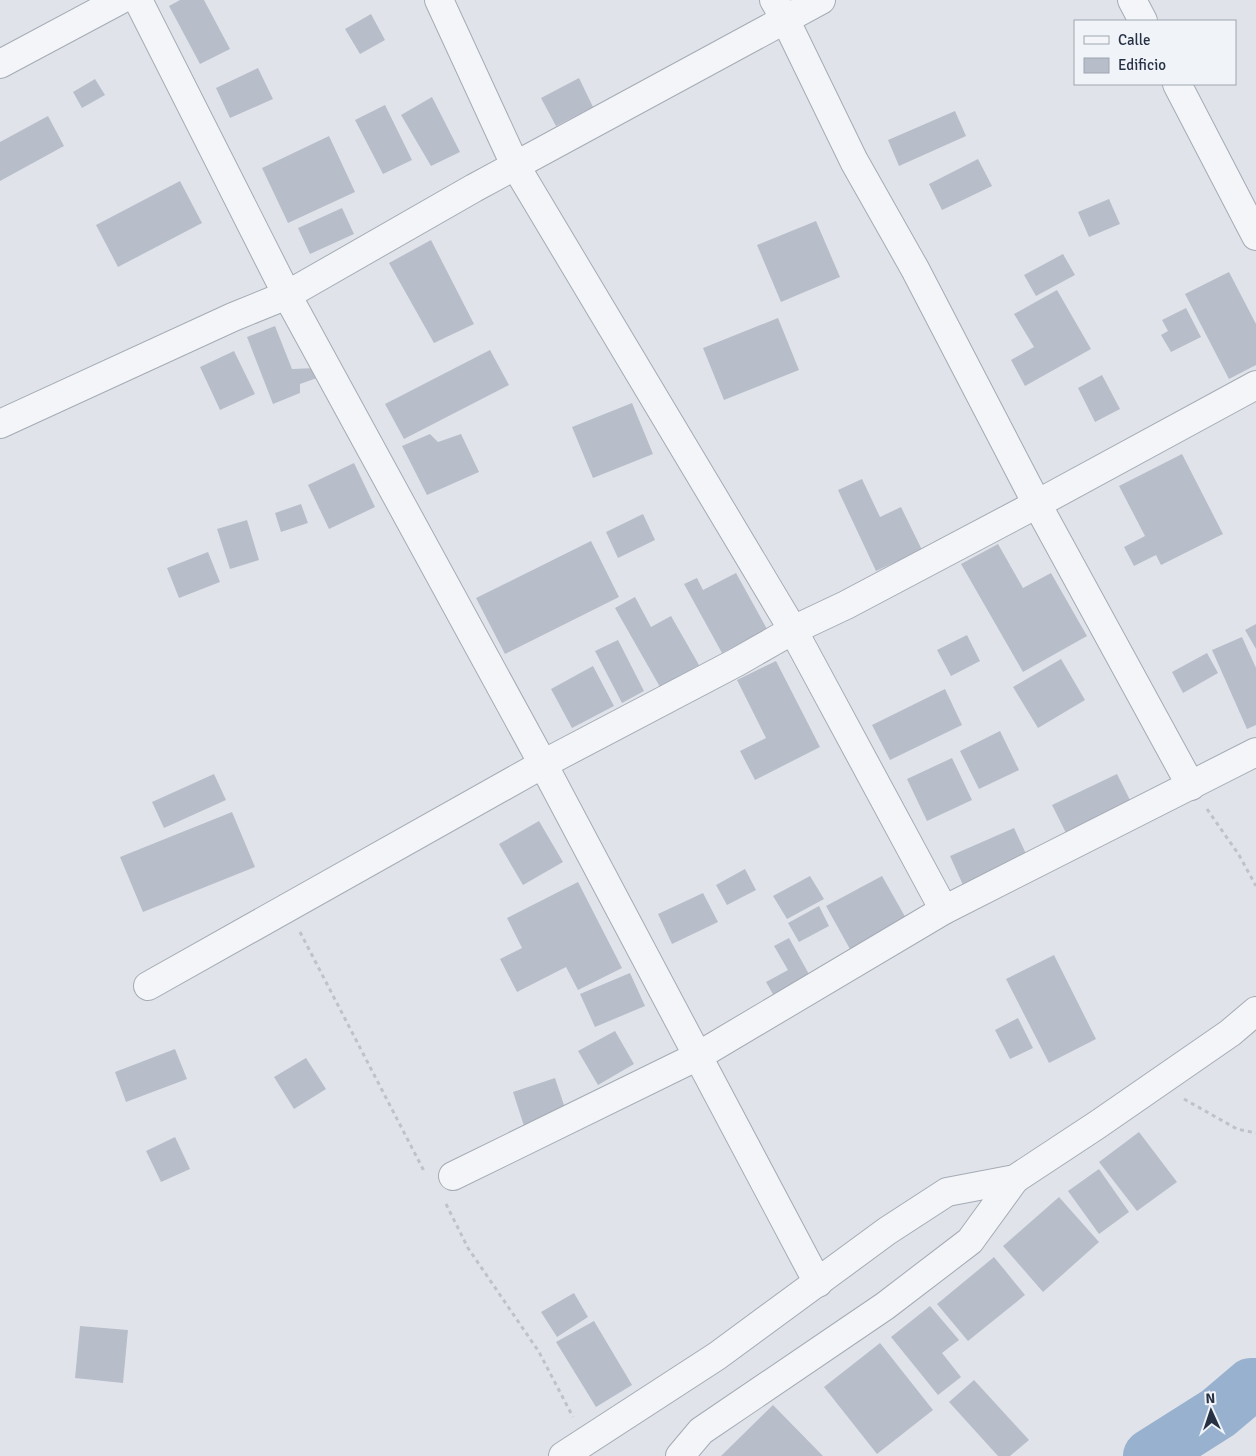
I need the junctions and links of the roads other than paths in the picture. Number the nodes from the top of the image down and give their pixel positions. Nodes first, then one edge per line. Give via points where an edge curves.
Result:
1 (120, 0) edge
2 (138, 0) edge
3 (439, 0) edge
4 (821, 0) edge
5 (1132, 0) edge
6 (780, 10) edge
7 (1142, 20) edge
8 (0, 64) edge
9 (1178, 85) edge
10 (515, 166) junction
11 (1256, 236) edge
12 (287, 295) junction
13 (1256, 385) edge
14 (0, 424) edge
15 (1037, 504) junction
16 (793, 630) junction
17 (1256, 752) edge
18 (542, 764) junction
19 (1191, 786) junction
20 (944, 910) junction
21 (148, 986) dead end
22 (1256, 1012) edge
23 (698, 1056) junction
24 (453, 1176) dead end
25 (1015, 1179) junction
26 (818, 1283) junction
27 (562, 1456) edge
28 (680, 1456) edge

1 - 8 street
2 - 12 street
3 - 10 street
4 - 6 street
5 - 7 street
6 - 10 street
6 - 15 street via 854,161 915,269
9 - 11 street
10 - 12 street
10 - 16 street
12 - 14 street
12 - 18 street
13 - 15 street
15 - 16 street
15 - 19 street
16 - 18 street
16 - 20 street
17 - 19 street
18 - 21 street
18 - 23 street
19 - 20 street
20 - 23 street
22 - 25 street via 1098,1125
23 - 24 street
23 - 26 street
25 - 26 street via 947,1192 887,1231
25 - 28 street via 970,1241 885,1306 701,1431
26 - 27 street via 716,1356

